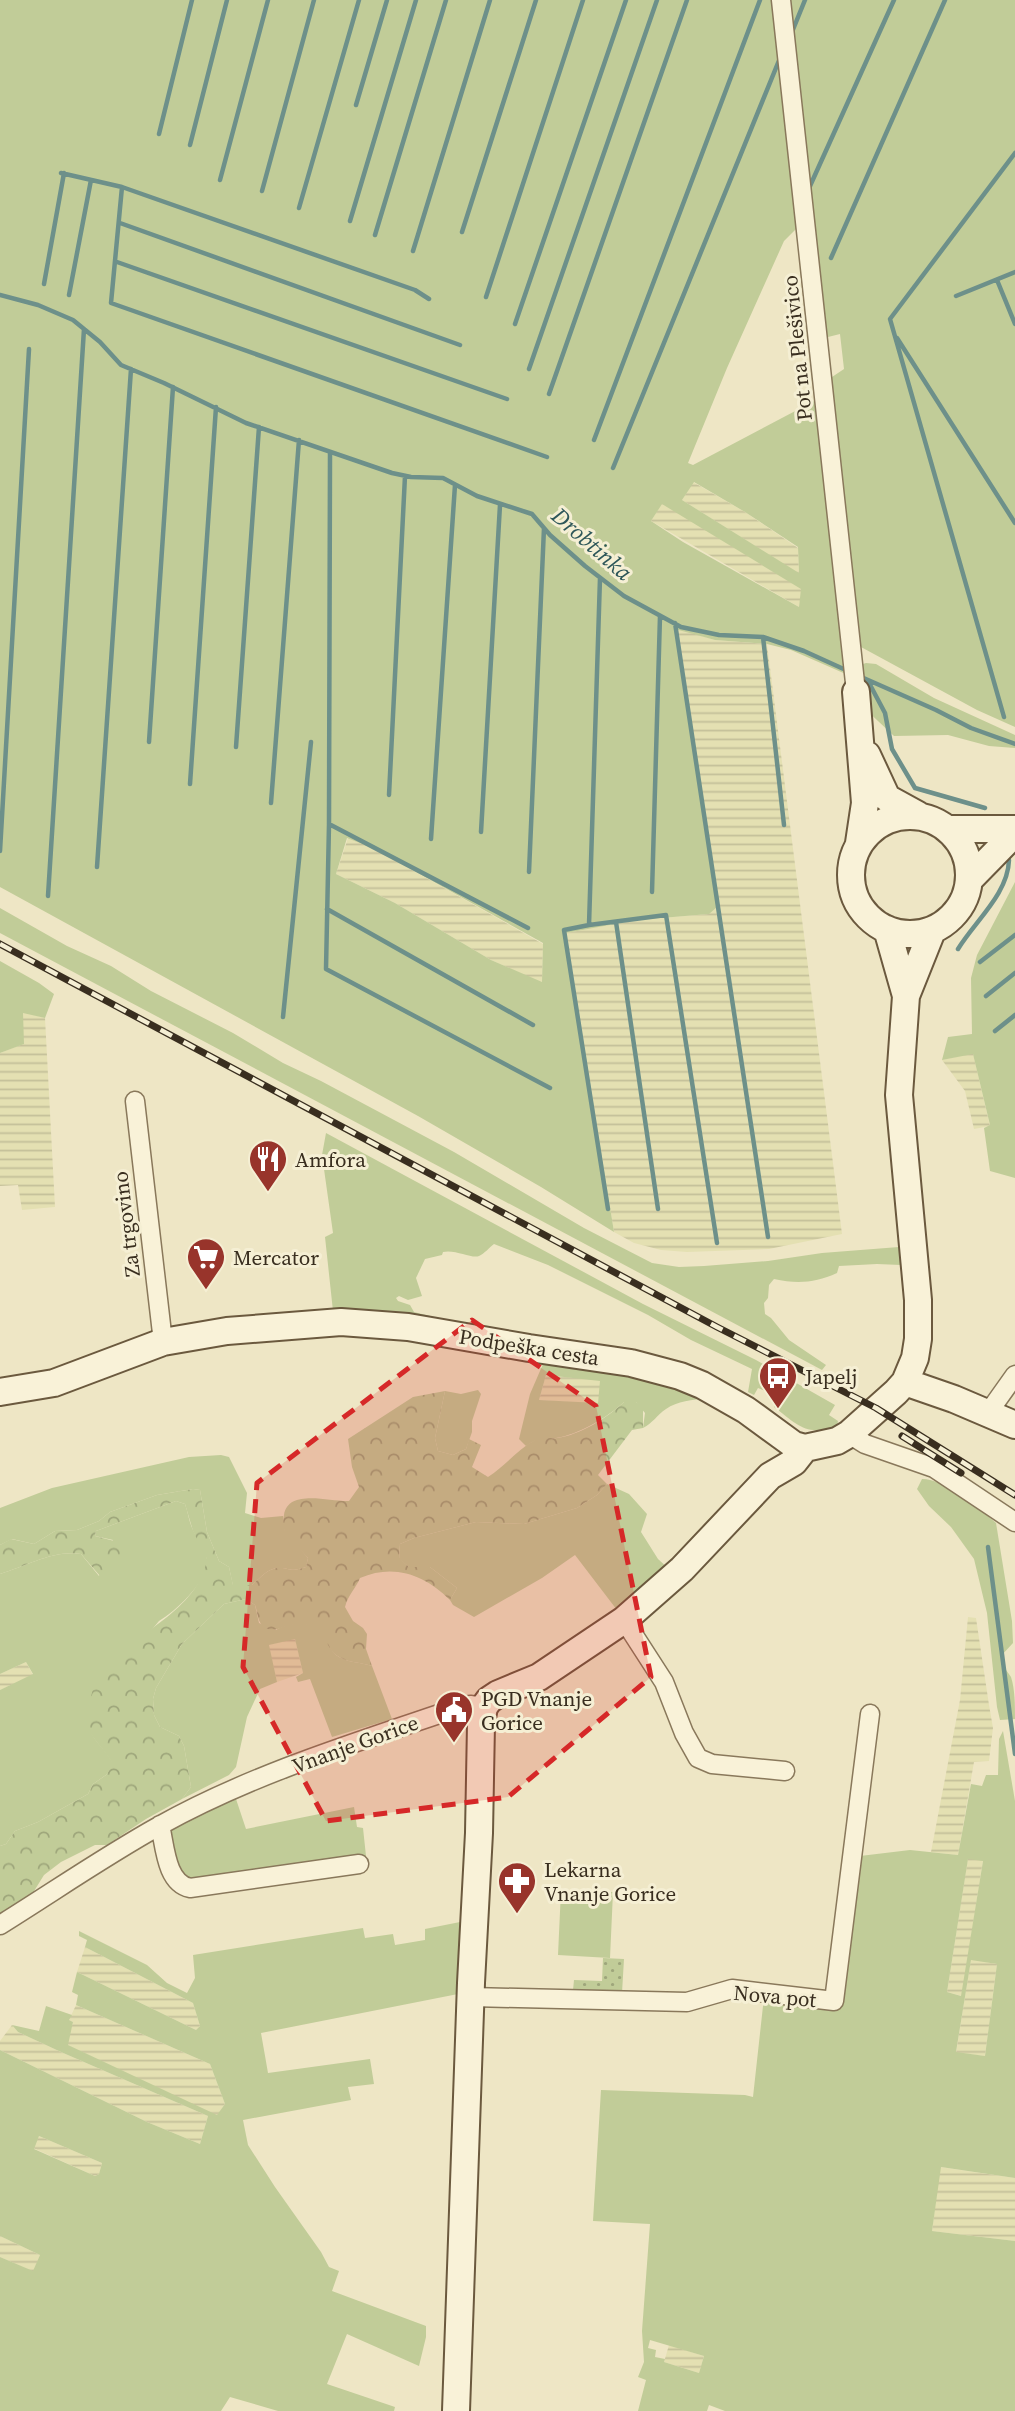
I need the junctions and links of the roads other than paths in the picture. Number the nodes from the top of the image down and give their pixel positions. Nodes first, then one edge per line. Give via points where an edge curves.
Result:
1 (781, 0) edge
2 (856, 692) joint
3 (861, 742) junction
4 (918, 815) junction
5 (948, 829) junction
6 (1015, 831) edge
7 (859, 843) junction
8 (969, 880) junction
9 (887, 929) junction
10 (932, 932) junction
11 (906, 996) junction
12 (135, 1101) dead end
13 (163, 1342) junction
14 (1015, 1375) edge
15 (905, 1382) junction
16 (0, 1392) edge
17 (988, 1413) junction
18 (1015, 1425) edge
19 (849, 1434) junction
20 (794, 1443) junction
21 (1015, 1522) edge
22 (624, 1620) junction
23 (484, 1707) junction
24 (870, 1714) dead end
25 (785, 1771) dead end
26 (160, 1825) junction
27 (359, 1864) dead end
28 (0, 1925) edge
29 (471, 1997) junction
30 (456, 2411) edge

1 - 2 street, Pot na Plešivico
2 - 3 main road
3 - 4 main road via 887,798
3 - 7 main road via 865,803
4 - 5 main road
4 - 7 main road via 885,821
5 - 6 main road
5 - 8 main road via 961,843
6 - 8 main road
7 - 9 main road via 851,883 868,916
8 - 10 main road via 954,915
9 - 10 main road via 917,935
9 - 11 main road
10 - 11 main road
11 - 15 main road via 899,1094 918,1339
12 - 13 street, Za trgovino
13 - 16 main road, Podpeška cesta via 54,1383
13 - 20 main road, Podpeška cesta via 227,1331 341,1322 408,1327 631,1363 680,1376 746,1410
14 - 17 street
15 - 17 main road
15 - 19 main road
17 - 18 main road
19 - 20 main road via 824,1445
19 - 21 street via 934,1468
20 - 22 main road, Vnanje Gorice via 770,1476 682,1569
22 - 23 main road, Vnanje Gorice via 539,1677 498,1694
22 - 25 street via 664,1682 698,1758 712,1764
23 - 26 street, Vnanje Gorice via 457,1708 341,1747
23 - 29 main road
24 - 29 street, Nova pot via 834,2001 732,1989 687,2002
26 - 27 street via 173,1877 180,1886 190,1888
26 - 28 street, Vnanje Gorice
29 - 30 main road

